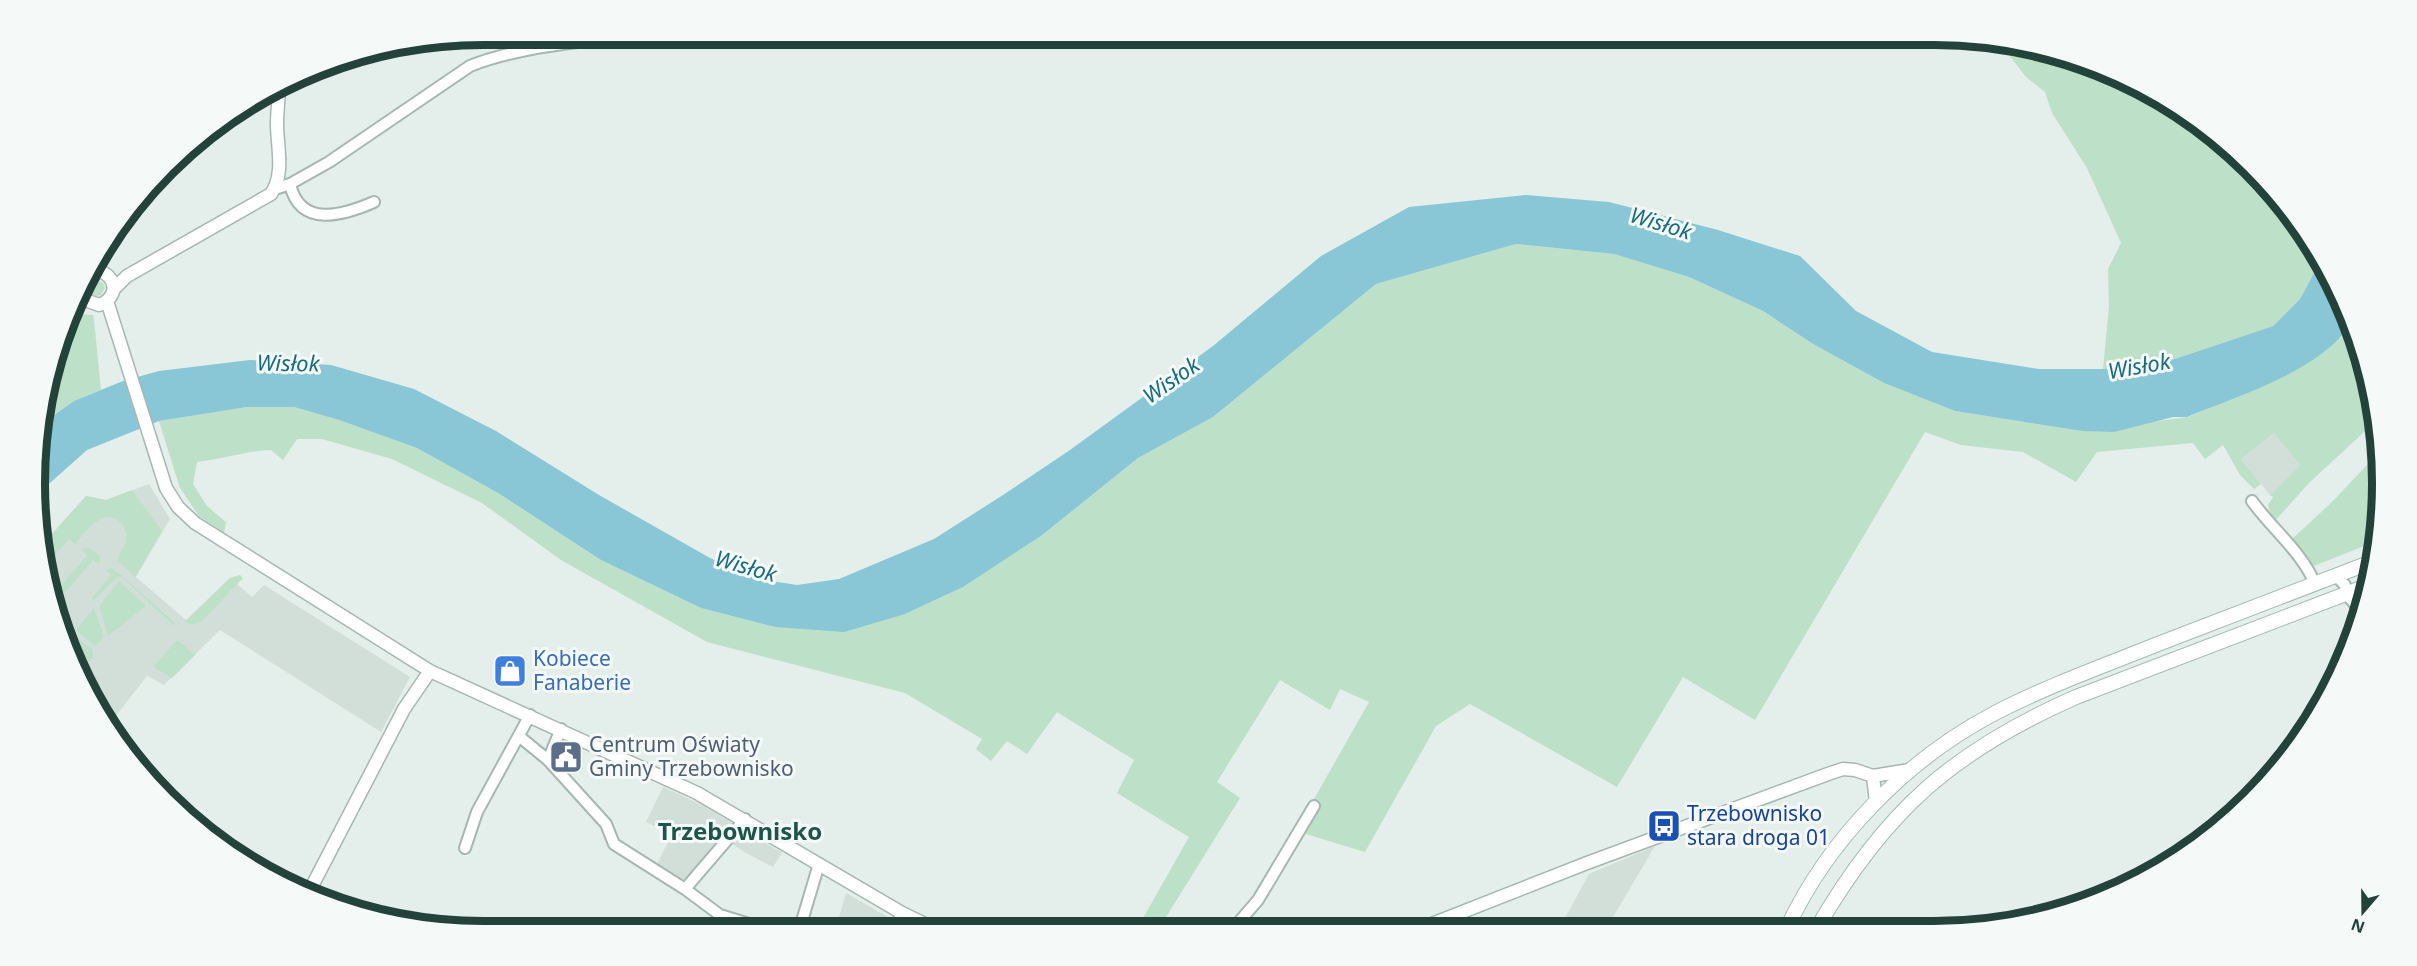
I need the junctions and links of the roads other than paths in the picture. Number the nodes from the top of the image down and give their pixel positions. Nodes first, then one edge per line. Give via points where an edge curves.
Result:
1 (570, 45) edge
2 (278, 96) edge
3 (290, 184) junction
4 (275, 189) junction
5 (374, 202) dead end
6 (100, 271) edge
7 (108, 274) junction
8 (127, 276) junction
9 (114, 289) junction
10 (85, 300) edge
11 (107, 301) junction
12 (2252, 501) dead end
13 (2364, 565) edge
14 (2326, 580) junction
15 (2359, 589) edge
16 (2346, 594) junction
17 (2355, 604) edge
18 (430, 671) junction
19 (530, 715) junction
20 (561, 729) junction
21 (520, 737) junction
22 (548, 760) junction
23 (1910, 770) junction
24 (1873, 776) junction
25 (1876, 802) junction
26 (1314, 806) dead end
27 (745, 819) junction
28 (465, 848) dead end
29 (819, 864) junction
30 (312, 887) edge
31 (685, 889) junction
32 (902, 913) junction
33 (740, 921) edge
34 (802, 921) edge
35 (898, 921) edge
36 (918, 921) edge
37 (1240, 921) edge
38 (1439, 921) edge
39 (1793, 921) edge
40 (1821, 921) edge

1 - 3 street via 470,66
2 - 4 street via 279,168
3 - 4 street
3 - 5 street via 302,206 320,215 339,214
4 - 8 street via 267,198
6 - 7 street
7 - 8 street
7 - 9 street
8 - 9 street
9 - 11 street
10 - 11 street via 93,304
11 - 18 street via 171,498 195,523
12 - 14 street via 2305,563
13 - 14 main road
14 - 16 street via 2345,585
14 - 23 main road via 2026,697 1960,733
15 - 16 main road
16 - 17 street
16 - 40 main road via 2076,697 1988,742 1935,779 1895,818 1857,863
18 - 19 street
18 - 30 street via 404,709
19 - 20 street
19 - 21 street
20 - 22 street
20 - 27 street via 697,792
21 - 22 street
21 - 28 street via 477,812
22 - 31 street via 606,824 614,844
23 - 24 street
23 - 25 main road
24 - 25 street
24 - 38 street via 1855,770 1828,774
25 - 39 main road via 1826,861
26 - 37 street via 1258,900
27 - 29 street
27 - 31 street
29 - 32 street
29 - 34 street
31 - 33 street via 720,915
32 - 35 street
32 - 36 street

